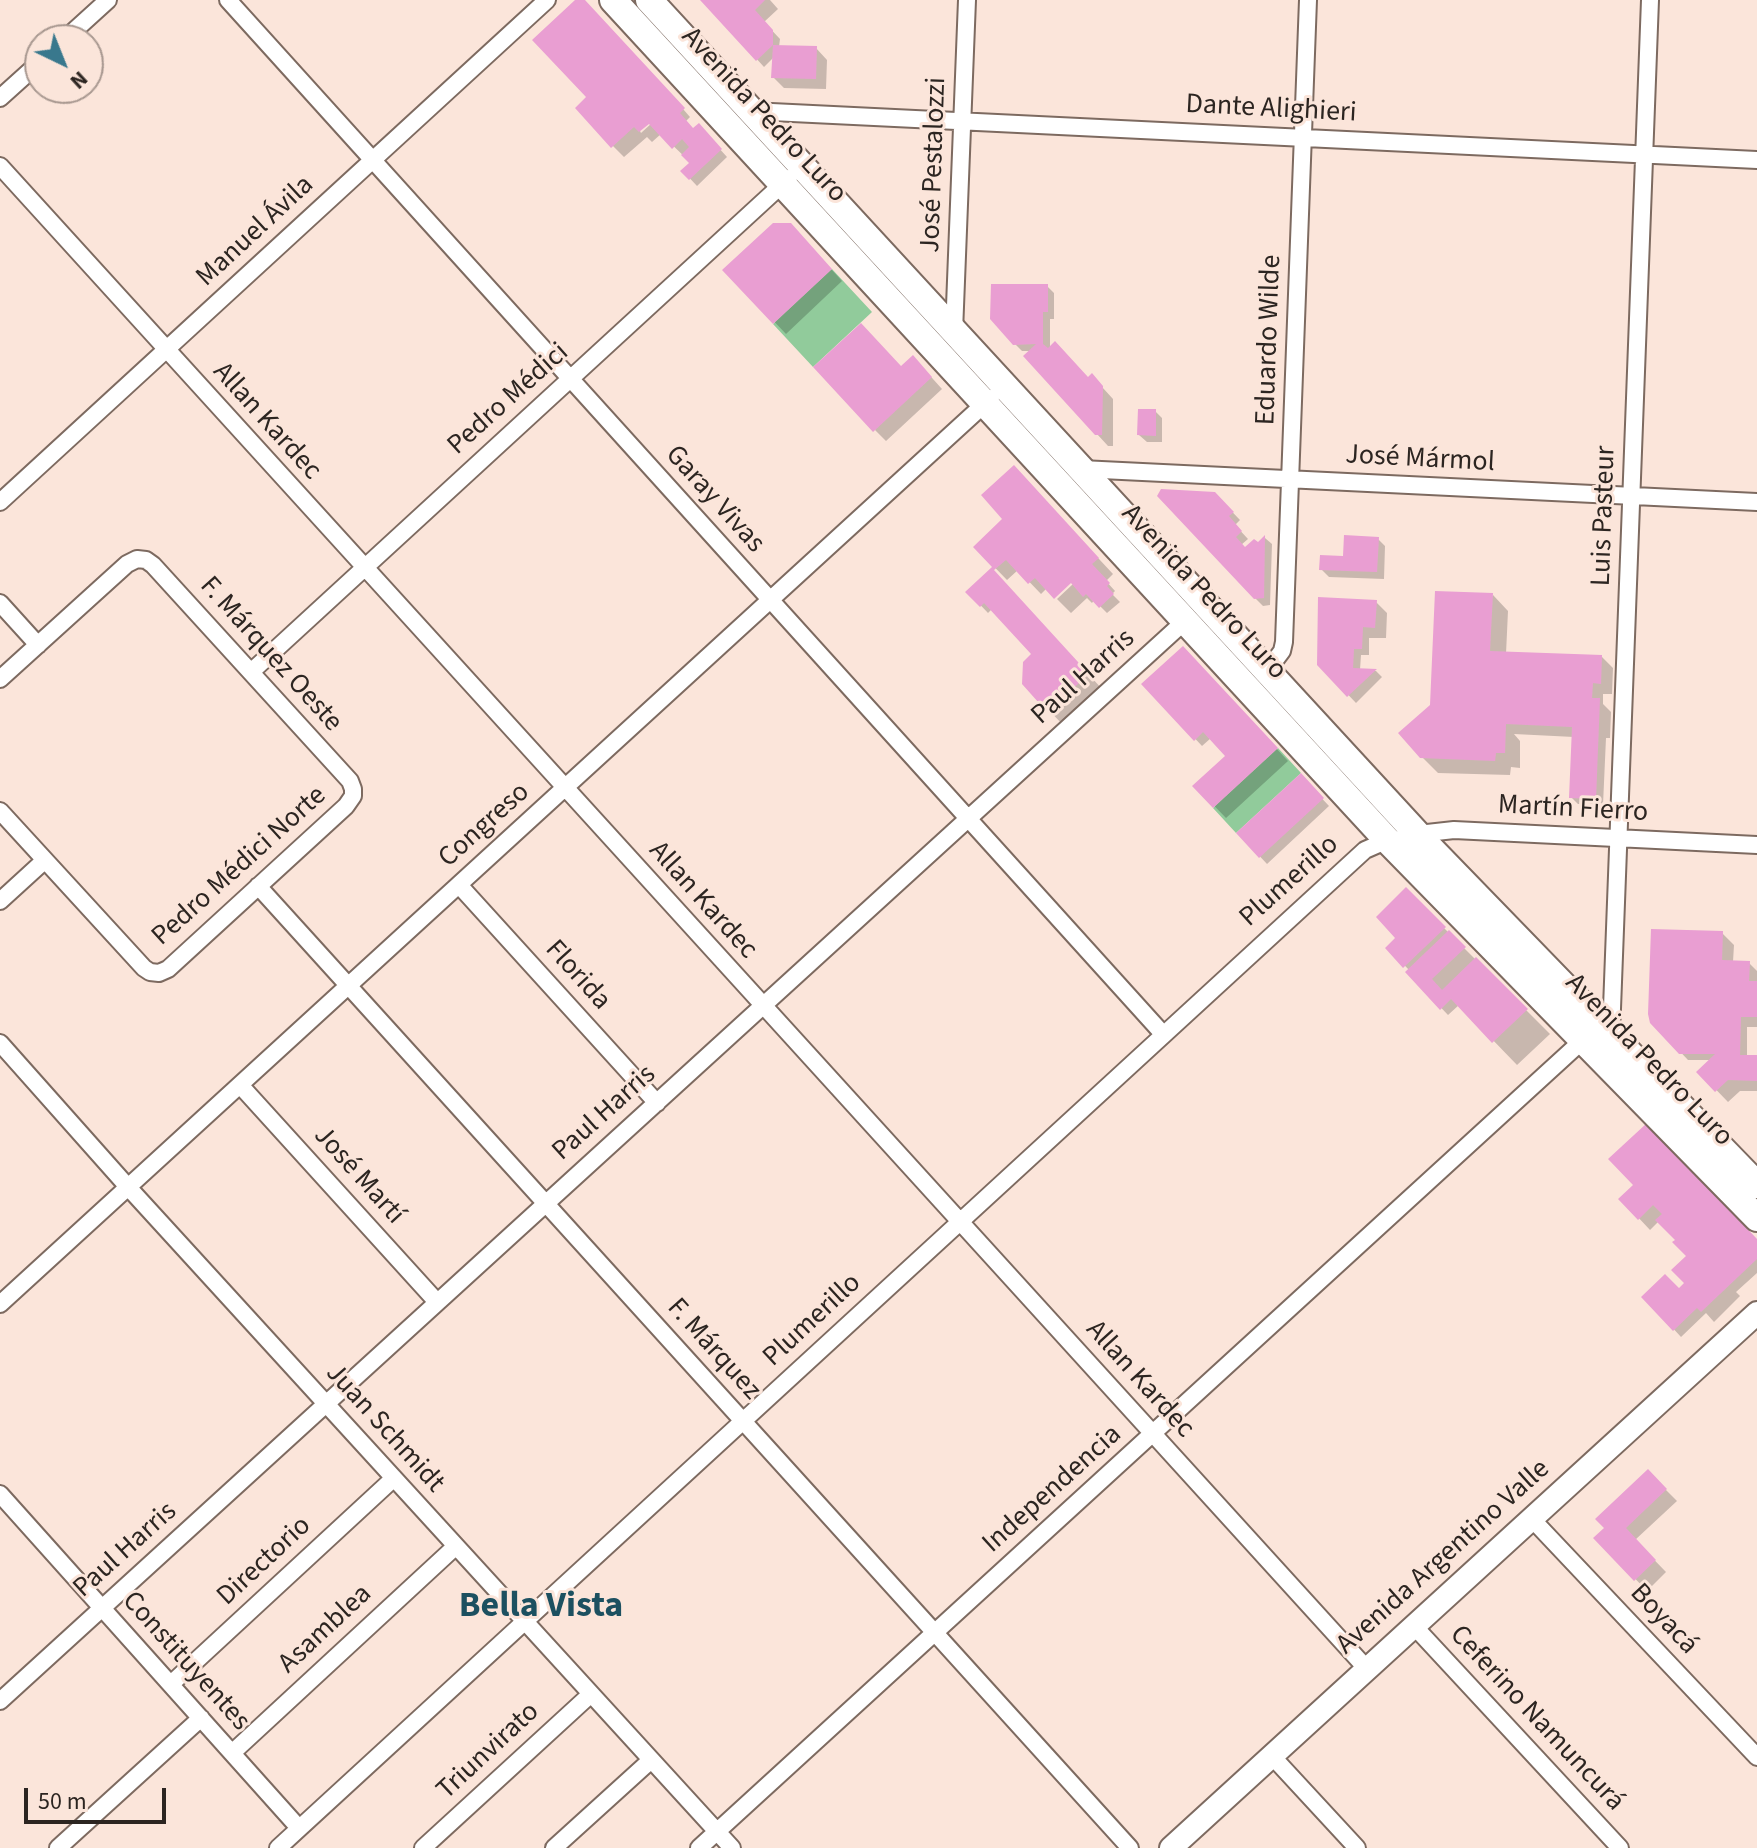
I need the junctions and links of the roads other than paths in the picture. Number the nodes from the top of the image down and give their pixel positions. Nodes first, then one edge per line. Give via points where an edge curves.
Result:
1 (108, 0) edge
2 (228, 0) edge
3 (547, 0) edge
4 (613, 0) edge
5 (649, 0) edge
6 (967, 0) edge
7 (1308, 0) edge
8 (1650, 0) edge
9 (82, 24) edge
10 (24, 76) edge
11 (0, 98) edge
12 (714, 110) junction
13 (752, 111) junction
14 (962, 121) junction
15 (778, 124) junction
16 (1303, 138) junction
17 (1644, 155) junction
18 (372, 160) junction
19 (1757, 160) edge
20 (0, 166) edge
21 (802, 166) junction
22 (783, 185) junction
23 (954, 332) junction
24 (166, 350) junction
25 (570, 379) junction
26 (1005, 386) junction
27 (985, 404) junction
28 (1081, 469) junction
29 (1290, 479) junction
30 (1632, 496) junction
31 (0, 502) edge
32 (1757, 502) edge
33 (364, 568) junction
34 (770, 600) junction
35 (0, 603) edge
36 (1185, 621) junction
37 (38, 645) junction
38 (1257, 660) junction
39 (251, 672) junction
40 (0, 679) edge
41 (565, 788) junction
42 (353, 793) joint
43 (0, 811) edge
44 (968, 819) junction
45 (1418, 835) junction
46 (1619, 838) junction
47 (1388, 841) junction
48 (1757, 845) edge
49 (45, 860) junction
50 (459, 885) junction
51 (258, 886) junction
52 (0, 901) edge
53 (348, 986) junction
54 (763, 1006) junction
55 (1163, 1034) junction
56 (1611, 1035) junction
57 (1583, 1040) junction
58 (0, 1043) edge
59 (240, 1085) junction
60 (657, 1103) junction
61 (1757, 1185) edge
62 (128, 1187) junction
63 (546, 1204) junction
64 (1757, 1218) edge
65 (959, 1221) junction
66 (437, 1302) junction
67 (0, 1304) edge
68 (1757, 1313) edge
69 (326, 1404) junction
70 (743, 1421) junction
71 (1153, 1434) junction
72 (394, 1478) junction
73 (0, 1494) edge
74 (1532, 1519) junction
75 (456, 1546) junction
76 (102, 1608) junction
77 (524, 1621) junction
78 (1414, 1626) junction
79 (935, 1633) junction
80 (1367, 1669) junction
81 (171, 1684) junction
82 (591, 1694) junction
83 (0, 1701) edge
84 (201, 1718) junction
85 (232, 1753) junction
86 (1272, 1756) junction
87 (1757, 1757) edge
88 (651, 1760) junction
89 (299, 1828) junction
90 (717, 1832) junction
91 (58, 1848) edge
92 (278, 1848) edge
93 (423, 1848) edge
94 (554, 1848) edge
95 (699, 1848) edge
96 (732, 1848) edge
97 (1130, 1848) edge
98 (1171, 1848) edge
99 (1357, 1848) edge
100 (1620, 1848) edge

1 - 9 street
2 - 18 street, Garay Vivas
3 - 18 street, Manuel Ávila
4 - 12 main road, Avenida Pedro Luro
5 - 13 main road, Avenida Pedro Luro
6 - 14 street, José Pestalozzi
7 - 16 street, Eduardo Wilde
8 - 17 street, Luis Pasteur
10 - 11 street
12 - 13 street
12 - 22 main road, Avenida Pedro Luro
13 - 15 main road, Avenida Pedro Luro
14 - 15 street, Dante Alighieri
14 - 16 street, Dante Alighieri
14 - 23 street, José Pestalozzi
15 - 21 main road, Avenida Pedro Luro
16 - 17 street, Dante Alighieri
16 - 29 street, Eduardo Wilde
17 - 19 street, Dante Alighieri
17 - 30 street, Luis Pasteur
18 - 24 street, Manuel Ávila
18 - 25 street, Garay Vivas
20 - 24 street, Allan Kardec
21 - 22 street, Pedro Médici
21 - 23 main road, Avenida Pedro Luro
22 - 25 street, Pedro Médici
22 - 27 main road, Avenida Pedro Luro
23 - 26 main road, Avenida Pedro Luro
24 - 31 street, Manuel Ávila
24 - 33 street, Allan Kardec
25 - 33 street, Pedro Médici
25 - 34 street, Garay Vivas
26 - 27 street, Congreso
26 - 28 main road, Avenida Pedro Luro
27 - 34 street, Congreso
27 - 36 main road, Avenida Pedro Luro
28 - 29 street, José Mármol
28 - 38 main road, Avenida Pedro Luro
29 - 30 street, José Mármol
29 - 38 street, Eduardo Wilde via 1284,647 1271,661
30 - 32 street, José Mármol
30 - 46 street, Luis Pasteur
33 - 39 street, Pedro Médici
33 - 41 street, Allan Kardec
34 - 41 street, Congreso
34 - 44 street, Garay Vivas
35 - 37 street
36 - 38 street
36 - 44 street, Paul Harris
36 - 47 main road, Avenida Pedro Luro
37 - 39 street, F. Márquez Oeste via 127,564 140,559 153,565
37 - 40 street
38 - 45 main road, Avenida Pedro Luro
39 - 42 street, F. Márquez Oeste via 350,781
41 - 50 street, Congreso
41 - 54 street, Allan Kardec
42 - 51 street, Pedro Médici Norte via 346,806
43 - 49 street
44 - 54 street, Paul Harris
44 - 55 street, Garay Vivas
45 - 46 street, Martín Fierro via 1454,830
45 - 47 street, Martín Fierro
45 - 56 main road, Avenida Pedro Luro
46 - 48 street, Martín Fierro
46 - 56 street, Luis Pasteur
47 - 55 street, Plumerillo via 1358,855
47 - 57 main road, Avenida Pedro Luro
49 - 51 street, Pedro Médici Norte via 142,966 156,973 168,969
49 - 52 street
50 - 53 street, Congreso
50 - 60 street, Florida
51 - 53 street, F. Márquez
53 - 59 street, Congreso
53 - 63 street, F. Márquez
54 - 60 street, Paul Harris
54 - 65 street, Allan Kardec
55 - 65 street, Plumerillo
56 - 61 main road, Avenida Pedro Luro
57 - 64 main road, Avenida Pedro Luro
57 - 71 street, Independencia
58 - 62 street, Juan Schmidt
59 - 62 street, Congreso
59 - 66 street, José Martí
60 - 63 street, Paul Harris
62 - 67 street, Congreso
62 - 69 street, Juan Schmidt
63 - 66 street, Paul Harris
63 - 70 street, F. Márquez
65 - 70 street, Plumerillo
65 - 71 street, Allan Kardec
66 - 69 street, Paul Harris
68 - 74 main road, Avenida Argentino Valle
69 - 72 street, Juan Schmidt
69 - 76 street, Paul Harris
70 - 77 street, Plumerillo
70 - 79 street, F. Márquez
71 - 79 street, Independencia
71 - 80 street, Allan Kardec
72 - 75 street, Juan Schmidt
72 - 81 street, Directorio
73 - 76 street, Constituyentes
74 - 78 main road, Avenida Argentino Valle
74 - 87 street, Boyacá
75 - 77 street, Juan Schmidt
75 - 85 street, Asamblea
76 - 81 street, Constituyentes
76 - 83 street, Paul Harris
77 - 82 street, Juan Schmidt
77 - 89 street, Plumerillo
78 - 80 main road, Avenida Argentino Valle
78 - 100 street, Ceferino Namuncurá
79 - 90 street, Independencia
79 - 97 street, F. Márquez
80 - 86 main road, Avenida Argentino Valle
81 - 84 street, Constituyentes
82 - 88 street, Juan Schmidt
82 - 93 street, Triunvirato
84 - 85 street, Constituyentes
84 - 91 street
85 - 89 street, Constituyentes
86 - 98 main road, Avenida Argentino Valle
86 - 99 street
88 - 90 street, Juan Schmidt
88 - 94 street
89 - 92 street, Plumerillo
90 - 95 street, Independencia
90 - 96 street, Juan Schmidt

